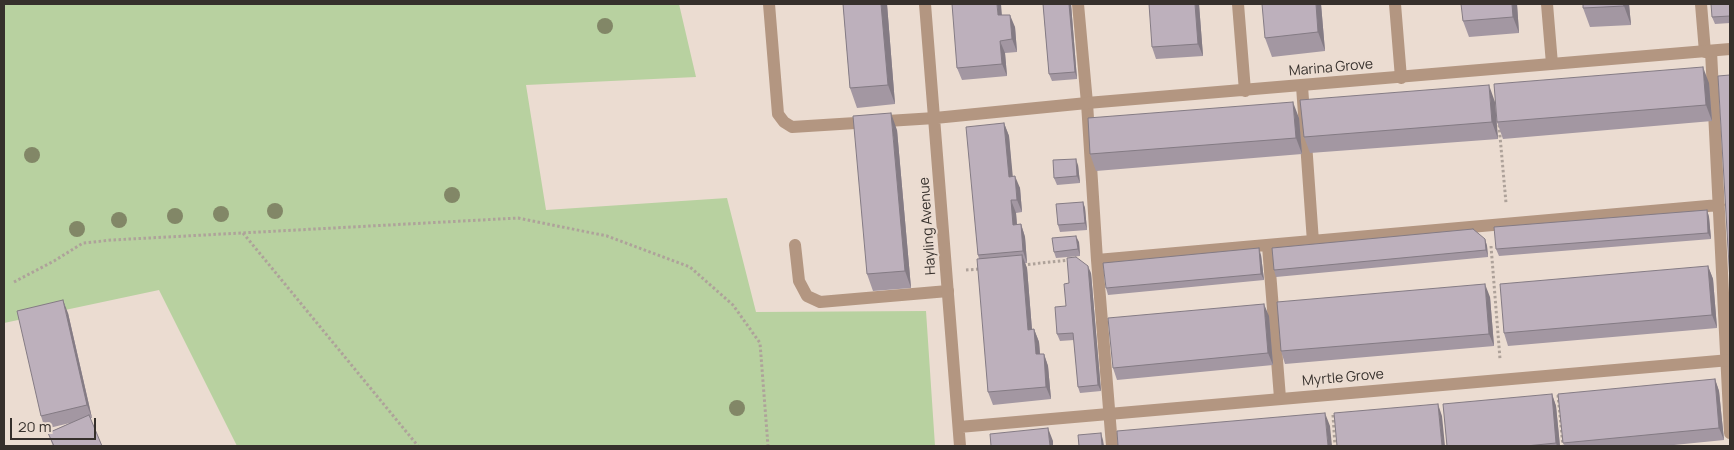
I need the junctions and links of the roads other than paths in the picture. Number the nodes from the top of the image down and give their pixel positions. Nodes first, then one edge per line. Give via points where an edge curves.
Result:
1 (769, 4) edge
2 (925, 4) edge
3 (1078, 4) edge
4 (1238, 4) edge
5 (1394, 4) edge
6 (1547, 4) edge
7 (1701, 4) edge
8 (1730, 50) edge
9 (1708, 51) junction
10 (1552, 64) junction
11 (1401, 78) junction
12 (1302, 86) junction
13 (1245, 91) junction
14 (1087, 104) junction
15 (935, 118) junction
16 (1719, 205) junction
17 (1313, 242) junction
18 (795, 244) dead end
19 (1268, 246) junction
20 (1097, 260) junction
21 (948, 291) junction
22 (1729, 360) edge
23 (1280, 398) junction
24 (1109, 414) junction
25 (959, 427) junction
26 (1730, 432) edge
27 (960, 446) edge
28 (1112, 446) edge

1 - 15 street, Marina Grove via 778,114 784,122 792,127
2 - 15 street, Hayling Avenue
3 - 14 street
4 - 13 street
5 - 11 street
6 - 10 street
7 - 9 street
8 - 9 street, Marina Grove
9 - 10 street, Marina Grove
9 - 16 street
10 - 11 street, Marina Grove
11 - 12 street, Marina Grove
12 - 13 street, Marina Grove
12 - 17 street
13 - 14 street, Marina Grove
14 - 15 street, Marina Grove
14 - 20 street
15 - 21 street, Hayling Avenue
16 - 17 street
16 - 22 street
17 - 19 street
18 - 21 street via 799,281 807,296 820,302
19 - 20 street
19 - 23 street
20 - 24 street
21 - 25 street, Hayling Avenue
22 - 23 street, Myrtle Grove
22 - 26 street
23 - 24 street, Myrtle Grove
24 - 25 street, Myrtle Grove
24 - 28 street
25 - 27 street, Hayling Avenue

